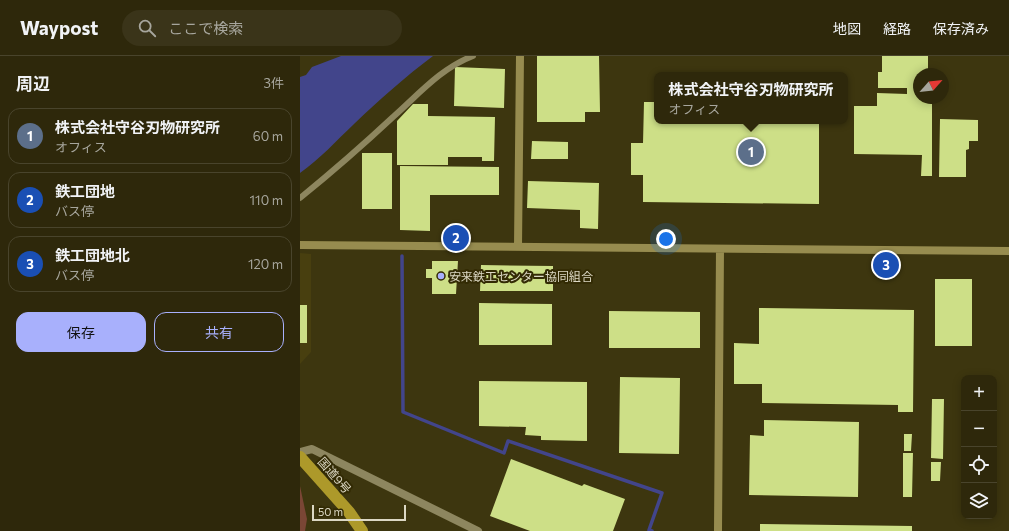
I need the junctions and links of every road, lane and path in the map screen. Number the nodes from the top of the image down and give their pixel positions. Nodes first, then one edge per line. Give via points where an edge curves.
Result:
1 (473, 56) edge
2 (520, 56) edge
3 (300, 198) edge
4 (300, 245) edge
5 (518, 246) junction
6 (720, 249) junction
7 (1009, 251) edge
8 (300, 452) edge
9 (300, 456) edge
10 (362, 531) edge
11 (478, 531) edge
12 (718, 531) edge

1 - 3 lane via 436,78
2 - 5 street
4 - 5 street
5 - 6 street
6 - 7 street
6 - 12 street
8 - 11 street via 312,449
9 - 10 highway, 国道9号 via 349,512

